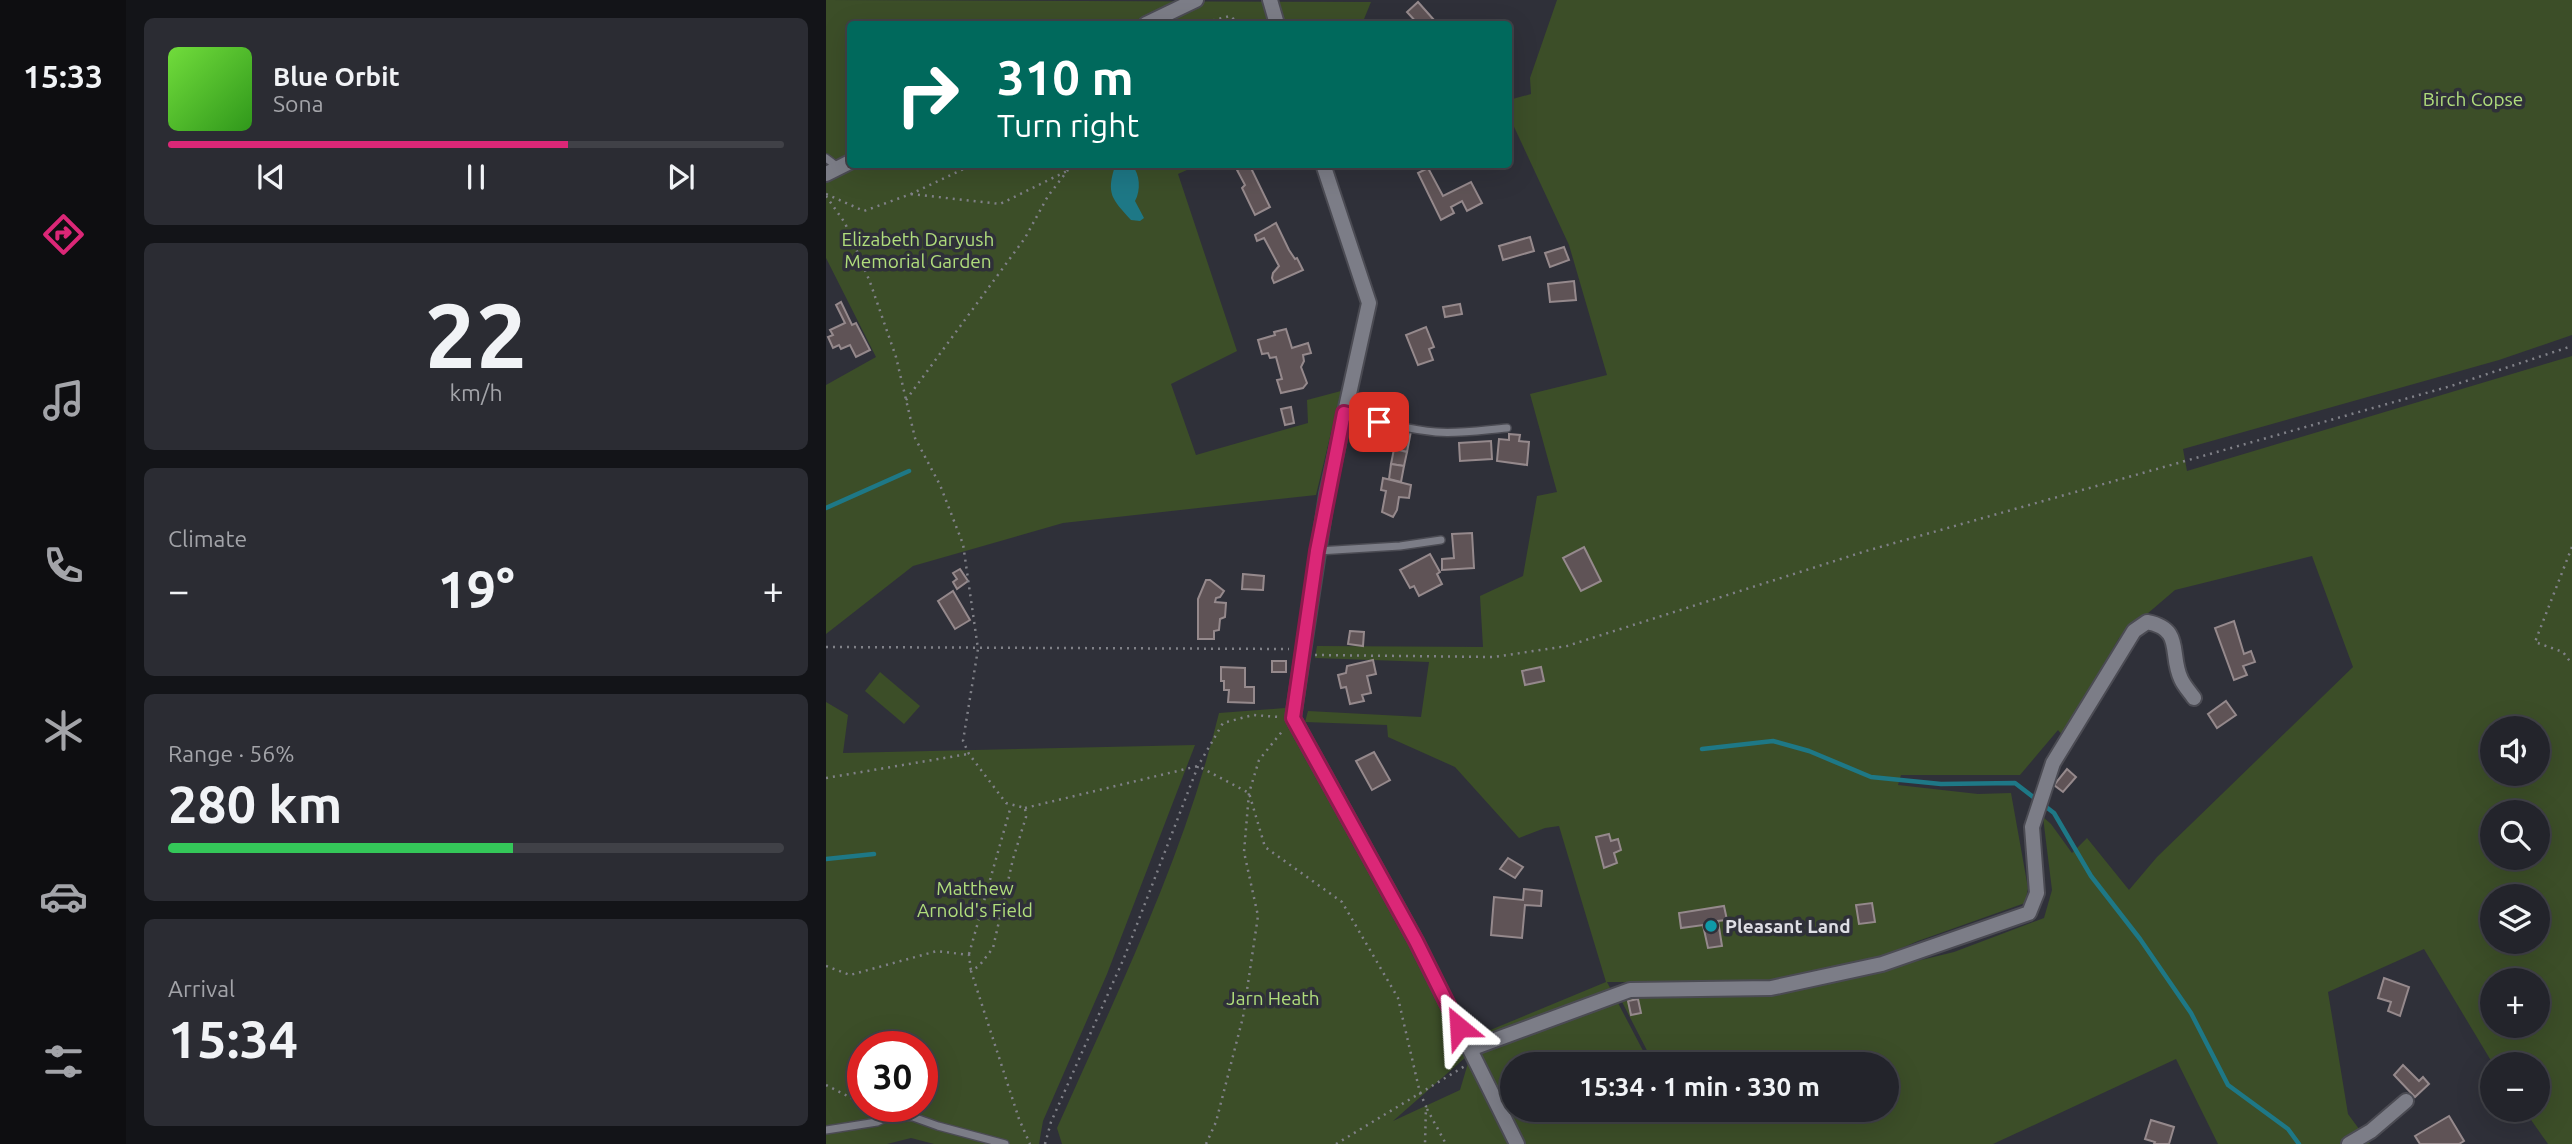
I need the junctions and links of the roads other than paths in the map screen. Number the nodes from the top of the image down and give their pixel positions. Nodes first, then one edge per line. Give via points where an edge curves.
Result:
1 (1196, 0) edge
2 (1270, 0) edge
3 (1152, 21) edge
4 (1276, 21) edge
5 (826, 158) edge
6 (838, 168) edge
7 (1324, 168) edge
8 (1344, 413) junction
9 (1507, 428) dead end
10 (1441, 540) dead end
11 (1317, 551) junction
12 (2194, 698) dead end
13 (1473, 1054) junction
14 (2406, 1101) dead end
15 (826, 1130) edge
16 (1005, 1144) edge
17 (1517, 1144) edge
18 (2349, 1144) edge

1 - 3 street
2 - 4 street
5 - 6 lane
7 - 8 street via 1369,303
8 - 9 lane via 1434,432
8 - 11 street
10 - 11 lane
11 - 13 street via 1293,718
12 - 13 street via 2180,678 2172,636 2162,625 2147,622 2134,631 2053,763 2032,827 2037,893 2029,913 1882,964 1770,988 1630,990
13 - 17 street
14 - 18 street
15 - 16 lane via 877,1122 891,1115 914,1116

